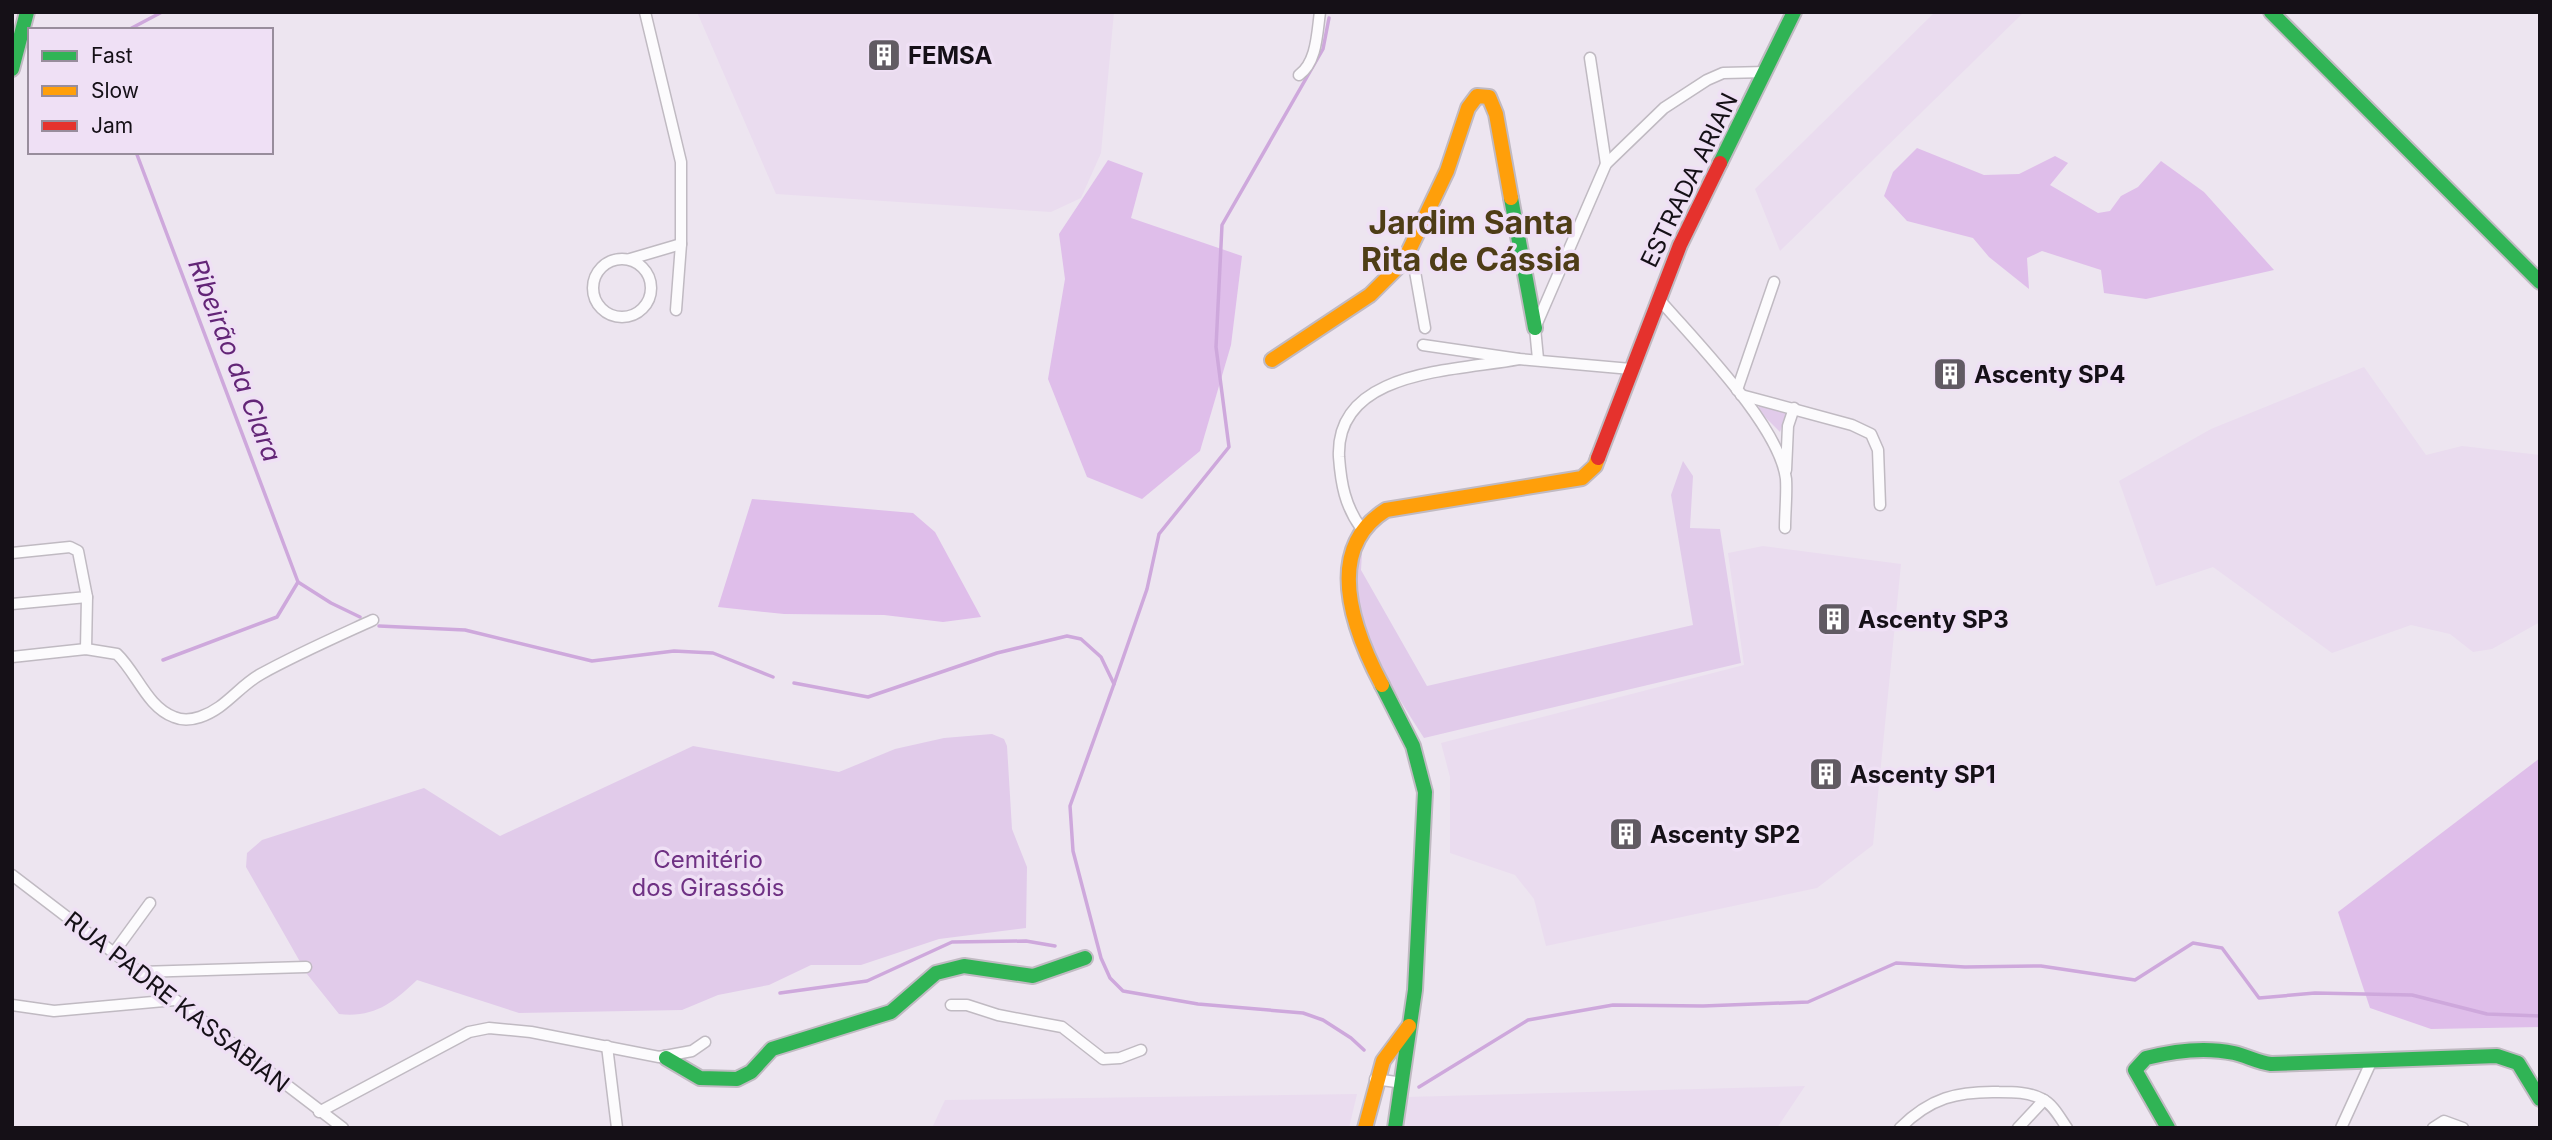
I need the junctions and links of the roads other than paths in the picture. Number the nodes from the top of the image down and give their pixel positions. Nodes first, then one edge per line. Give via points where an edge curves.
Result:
1 (27, 12) edge
2 (645, 12) edge
3 (1320, 12) edge
4 (1794, 12) edge
5 (2271, 12) edge
6 (1590, 58) dead end
7 (12, 69) edge
8 (1766, 72) junction
9 (1298, 75) dead end
10 (1606, 164) junction
11 (681, 244) junction
12 (1411, 250) junction
13 (630, 260) junction
14 (1774, 282) dead end
15 (2540, 282) edge
16 (1658, 298) junction
17 (676, 310) dead end
18 (1426, 328) dead end
19 (1535, 328) junction
20 (1423, 345) dead end
21 (1519, 359) junction
22 (1538, 359) junction
23 (1272, 360) dead end
24 (1631, 369) junction
25 (1739, 393) junction
26 (1794, 408) junction
27 (1786, 478) junction
28 (1880, 505) dead end
29 (1361, 528) junction
30 (1784, 528) dead end
31 (12, 553) edge
32 (87, 597) junction
33 (12, 604) edge
34 (373, 620) dead end
35 (86, 649) junction
36 (12, 657) edge
37 (12, 875) edge
38 (150, 903) dead end
39 (115, 951) junction
40 (1085, 958) dead end
41 (306, 967) dead end
42 (140, 972) junction
43 (175, 1000) junction
44 (12, 1004) edge
45 (951, 1005) dead end
46 (1409, 1026) junction
47 (705, 1042) dead end
48 (607, 1046) junction
49 (1141, 1050) dead end
50 (666, 1058) junction
51 (2372, 1060) junction
52 (1375, 1079) junction
53 (1403, 1083) junction
54 (2540, 1099) edge
55 (2044, 1100) junction
56 (319, 1112) junction
57 (2059, 1115) junction
58 (2462, 1127) edge
59 (343, 1128) edge
60 (617, 1128) edge
61 (1365, 1128) edge
62 (1395, 1128) edge
63 (1900, 1128) edge
64 (2018, 1128) edge
65 (2060, 1128) edge
66 (2067, 1128) edge
67 (2168, 1128) edge
68 (2341, 1128) edge
69 (2433, 1128) edge

1 - 7 street
2 - 11 street via 681,162
3 - 9 street via 1313,54 1307,69
4 - 8 street, ESTRADA ARIAN
5 - 15 street
6 - 10 street
8 - 10 street via 1723,74 1688,91
8 - 16 street, ESTRADA ARIAN
10 - 19 street
11 - 13 street
11 - 17 street
12 - 18 street
12 - 19 street via 1473,100 1483,94 1496,114
12 - 23 street via 1370,295
13 - 13 street via 610,261 593,282 600,308 616,317 635,315 652,291 647,271
14 - 25 street
16 - 24 street, ESTRADA ARIAN
16 - 25 street
19 - 22 street
20 - 21 street
21 - 22 street
21 - 29 street via 1398,381 1362,399 1349,414 1339,450 1344,494
22 - 24 street
24 - 29 street, ESTRADA ARIAN via 1600,456 1582,478 1386,510
25 - 26 street
25 - 27 street via 1771,442
26 - 27 street via 1788,426
26 - 28 street via 1871,434 1878,450
27 - 30 street
29 - 46 street via 1352,555 1349,593 1372,660 1422,771 1416,972
31 - 32 street via 70,547 78,551
32 - 33 street
32 - 35 street
34 - 35 street via 261,674 222,707 184,720 155,705 117,654
35 - 36 street
37 - 39 street, RUA PADRE KASSABIAN
38 - 39 street
39 - 42 street, RUA PADRE KASSABIAN
40 - 50 street via 1033,976 964,966 936,974 891,1012 772,1049 751,1072 737,1079 701,1078
41 - 42 street
42 - 43 street, RUA PADRE KASSABIAN
43 - 44 street via 54,1011
43 - 56 street, RUA PADRE KASSABIAN
45 - 49 street via 1062,1027 1103,1059
46 - 52 street via 1389,1045
46 - 53 street
47 - 50 street
48 - 50 street
48 - 56 street via 506,1029 470,1032
48 - 60 street
51 - 54 street via 2497,1056 2518,1063
51 - 67 street via 2271,1064 2222,1051 2146,1058 2135,1070
51 - 68 street
52 - 53 street
52 - 61 street
53 - 62 street
55 - 57 street
55 - 63 street via 2018,1093 1961,1092 1926,1105
55 - 64 street
56 - 59 street, RUA PADRE KASSABIAN
57 - 65 street
57 - 66 street
58 - 69 street via 2444,1121

